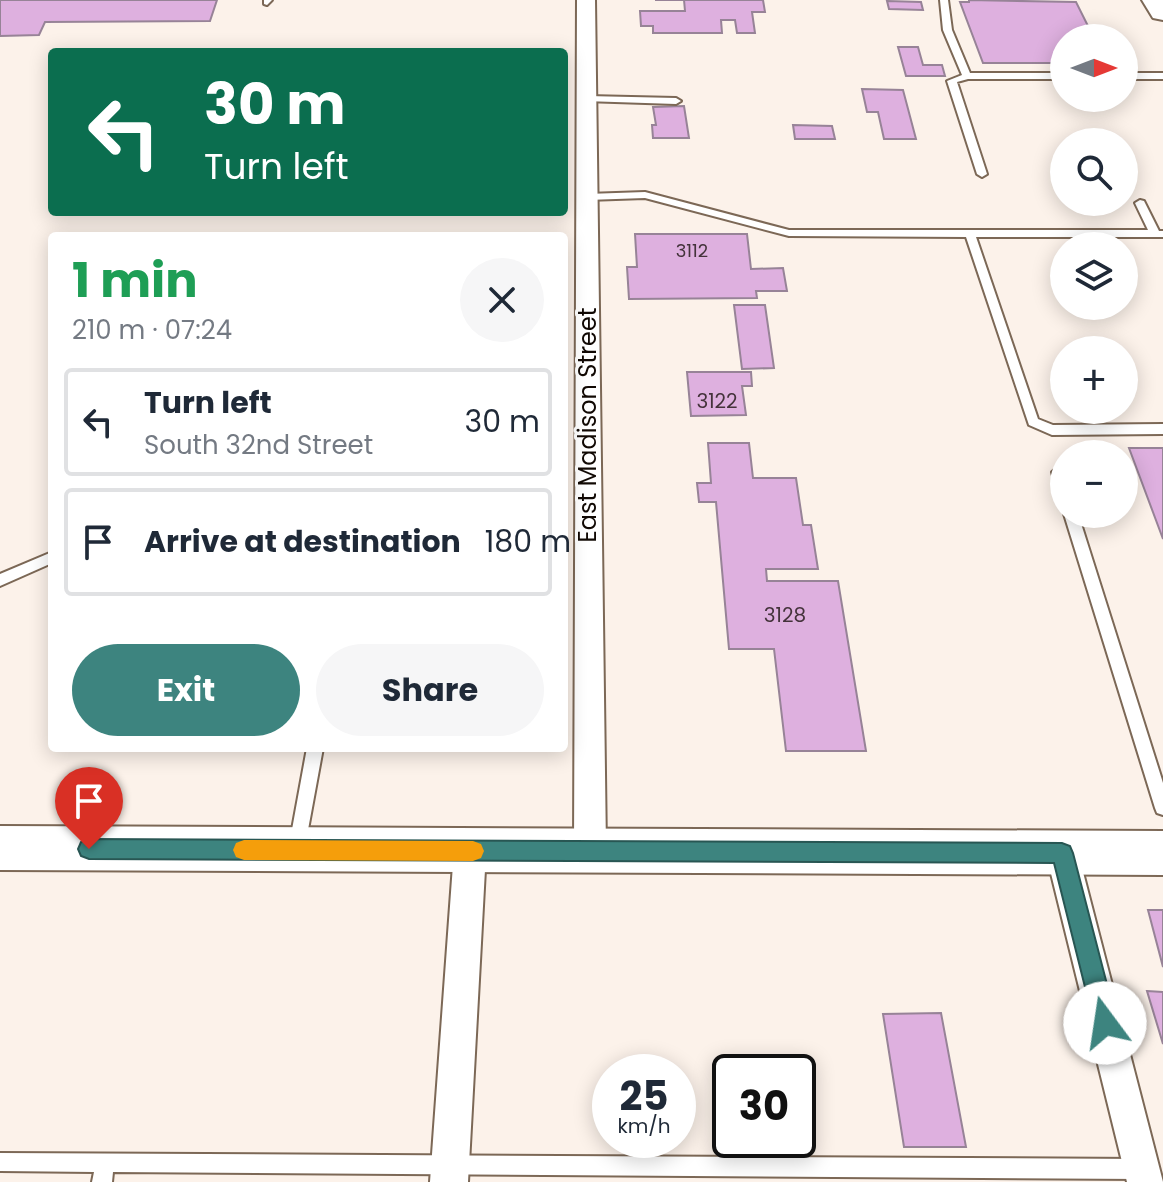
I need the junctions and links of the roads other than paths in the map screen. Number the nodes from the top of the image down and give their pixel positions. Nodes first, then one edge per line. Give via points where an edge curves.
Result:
1 (586, 0) edge
2 (944, 0) edge
3 (1156, 0) edge
4 (1163, 12) edge
5 (967, 76) junction
6 (1050, 76) edge
7 (1138, 76) edge
8 (1163, 76) edge
9 (587, 99) junction
10 (676, 101) dead end
11 (982, 174) dead end
12 (587, 197) junction
13 (1140, 203) dead end
14 (970, 234) junction
15 (1159, 234) edge
16 (1163, 429) edge
17 (1075, 528) edge
18 (48, 559) edge
19 (0, 580) edge
20 (314, 752) edge
21 (1163, 808) edge
22 (0, 848) edge
23 (296, 850) junction
24 (590, 850) junction
25 (470, 851) junction
26 (1062, 853) junction
27 (1163, 853) edge
28 (0, 1162) edge
29 (104, 1172) edge
30 (450, 1173) edge
31 (809, 1175) edge
32 (1144, 1176) edge

1 - 9 street, East Madison Street
2 - 5 lane via 947,34
3 - 4 main road
5 - 6 lane
5 - 11 lane via 952,81
7 - 8 lane
9 - 10 lane
9 - 12 street, East Madison Street
12 - 14 lane via 645,195 789,233
12 - 24 street, East Madison Street
13 - 15 lane
14 - 15 lane
14 - 16 lane via 1033,422 1052,430
17 - 21 lane
18 - 19 lane
20 - 23 lane
22 - 23 main road
23 - 25 main road
24 - 25 main road
24 - 26 main road
25 - 30 street
26 - 27 main road
26 - 32 street
28 - 29 lane
29 - 30 lane
30 - 31 lane
31 - 32 lane

